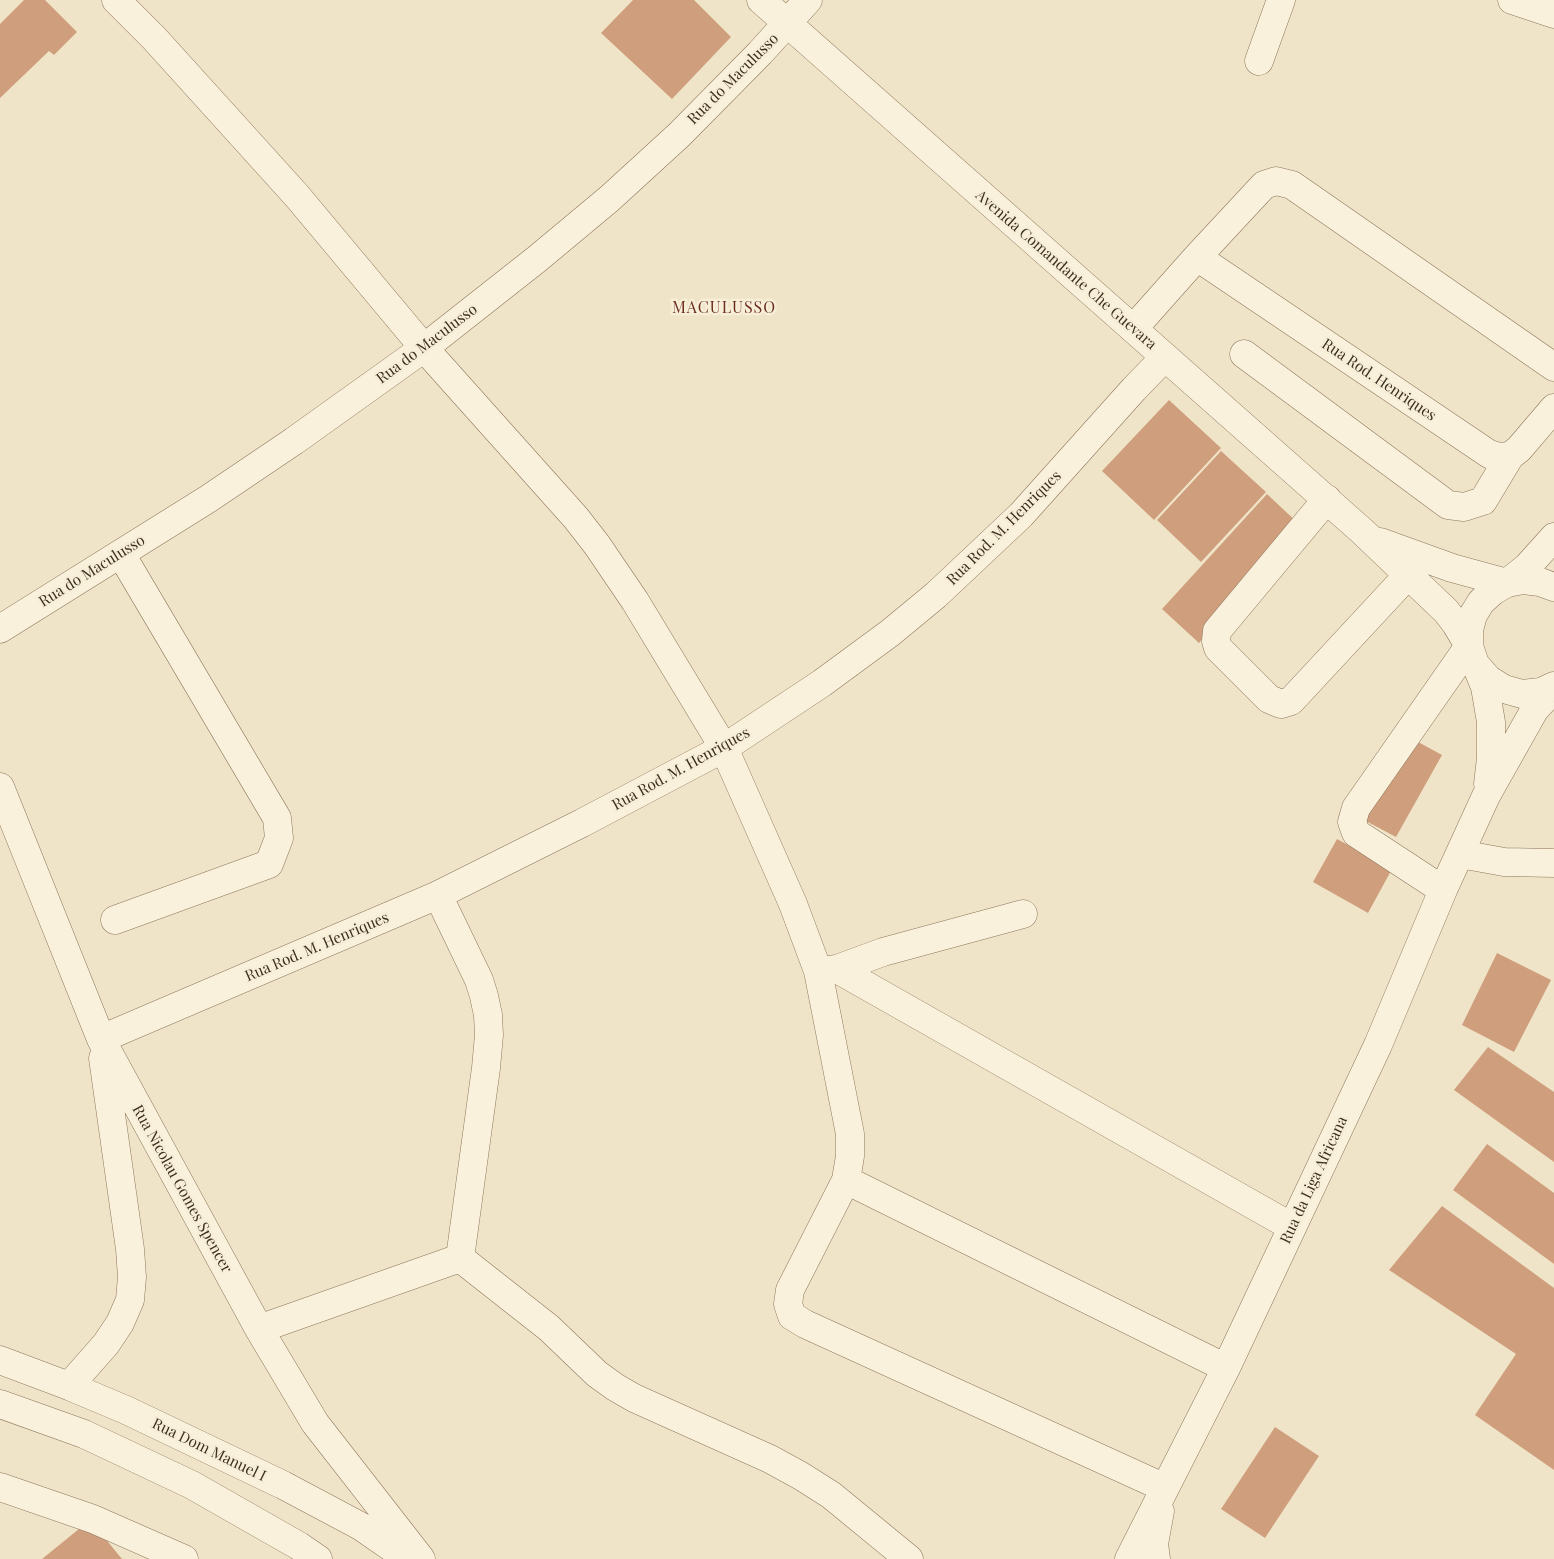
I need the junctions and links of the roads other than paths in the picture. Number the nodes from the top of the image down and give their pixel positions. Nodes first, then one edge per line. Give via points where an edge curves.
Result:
1 (116, 0) edge
2 (760, 0) edge
3 (808, 0) edge
4 (1281, 0) edge
5 (1512, 0) edge
6 (1554, 14) edge
7 (787, 24) junction
8 (1259, 61) dead end
9 (1197, 257) junction
10 (1133, 329) junction
11 (424, 348) junction
12 (1244, 354) dead end
13 (1165, 358) junction
14 (1554, 367) edge
15 (1554, 408) edge
16 (1510, 456) junction
17 (1327, 500) junction
18 (1554, 538) edge
19 (1371, 539) junction
20 (121, 554) junction
21 (1408, 575) junction
22 (1507, 583) junction
23 (1554, 588) edge
24 (0, 628) edge
25 (1472, 655) junction
26 (1554, 687) edge
27 (724, 748) junction
28 (0, 787) edge
29 (1486, 796) junction
30 (1460, 854) junction
31 (1554, 863) edge
32 (1443, 890) junction
33 (438, 895) junction
34 (1023, 914) dead end
35 (115, 920) dead end
36 (828, 970) junction
37 (101, 1039) junction
38 (846, 1180) junction
39 (1292, 1227) junction
40 (460, 1258) junction
41 (258, 1329) junction
42 (0, 1360) edge
43 (1226, 1368) junction
44 (69, 1386) junction
45 (0, 1404) edge
46 (1165, 1488) junction
47 (2, 1489) edge
48 (184, 1559) edge
49 (318, 1559) edge
50 (408, 1559) edge
51 (421, 1559) edge
52 (909, 1559) edge
53 (1128, 1559) edge
54 (1156, 1559) edge

1 - 11 street via 297,196
2 - 7 street, Avenida Comandante Che Guevara
3 - 7 street, Rua do Maculusso
4 - 8 street
5 - 6 street
7 - 10 street, Avenida Comandante Che Guevara
7 - 11 street, Rua do Maculusso via 679,135 609,199
9 - 10 street
9 - 14 street via 1264,186 1276,181 1292,186
9 - 16 street, Rua Rod. Henriques via 1489,454
10 - 13 street, Avenida Comandante Che Guevara
11 - 20 street, Rua do Maculusso via 294,442
11 - 27 street via 597,545 635,601
12 - 16 street via 1448,505 1464,507 1482,502
13 - 17 street, Avenida Comandante Che Guevara
13 - 27 street, Rua Rod. M. Henriques via 1021,515 936,595 822,683
15 - 16 street
17 - 19 street, Avenida Comandante Che Guevara
17 - 21 street via 1217,631 1218,648 1269,700 1280,704 1291,702
18 - 22 street
19 - 21 street, Avenida Comandante Che Guevara
19 - 22 street, Avenida Comandante Che Guevara via 1452,568
20 - 24 street, Rua do Maculusso
20 - 35 street via 277,818 279,838 269,864
21 - 25 street, Avenida Comandante Che Guevara via 1446,611
22 - 23 street via 1523,580
22 - 25 street via 1493,591 1473,615 1469,630
25 - 26 street via 1488,679 1504,689 1522,694
25 - 29 street via 1485,687 1491,722
25 - 32 street via 1356,808 1352,822 1356,833
26 - 29 street via 1535,709
27 - 33 street, Rua Rod. M. Henriques
27 - 36 street via 793,904
28 - 37 street, Rua Nicolau Gomes Spencer
29 - 30 street, Rua da Liga Africana
30 - 31 street via 1504,862
30 - 32 street, Rua da Liga Africana
32 - 39 street, Rua da Liga Africana via 1378,1045
33 - 37 street, Rua Rod. M. Henriques
33 - 40 street via 479,980 488,1016 487,1060
34 - 36 street
36 - 38 street via 850,1134
36 - 39 street
37 - 41 street, Rua Nicolau Gomes Spencer
37 - 44 street via 130,1249 130,1300 106,1344
38 - 43 street
38 - 46 street via 790,1290 788,1304 792,1316
39 - 43 street, Rua da Liga Africana
40 - 41 street
40 - 52 street via 549,1328 615,1388 801,1476 831,1495
41 - 51 street, Rua Nicolau Gomes Spencer via 315,1423
42 - 44 street, Rua Dom Manuel I
43 - 46 street, Rua da Liga Africana
44 - 50 street, Rua Dom Manuel I via 283,1485 362,1528
45 - 49 street via 84,1434 192,1485
46 - 53 street, Rua da Liga Africana
46 - 54 street via 1154,1544
47 - 48 street via 92,1519

